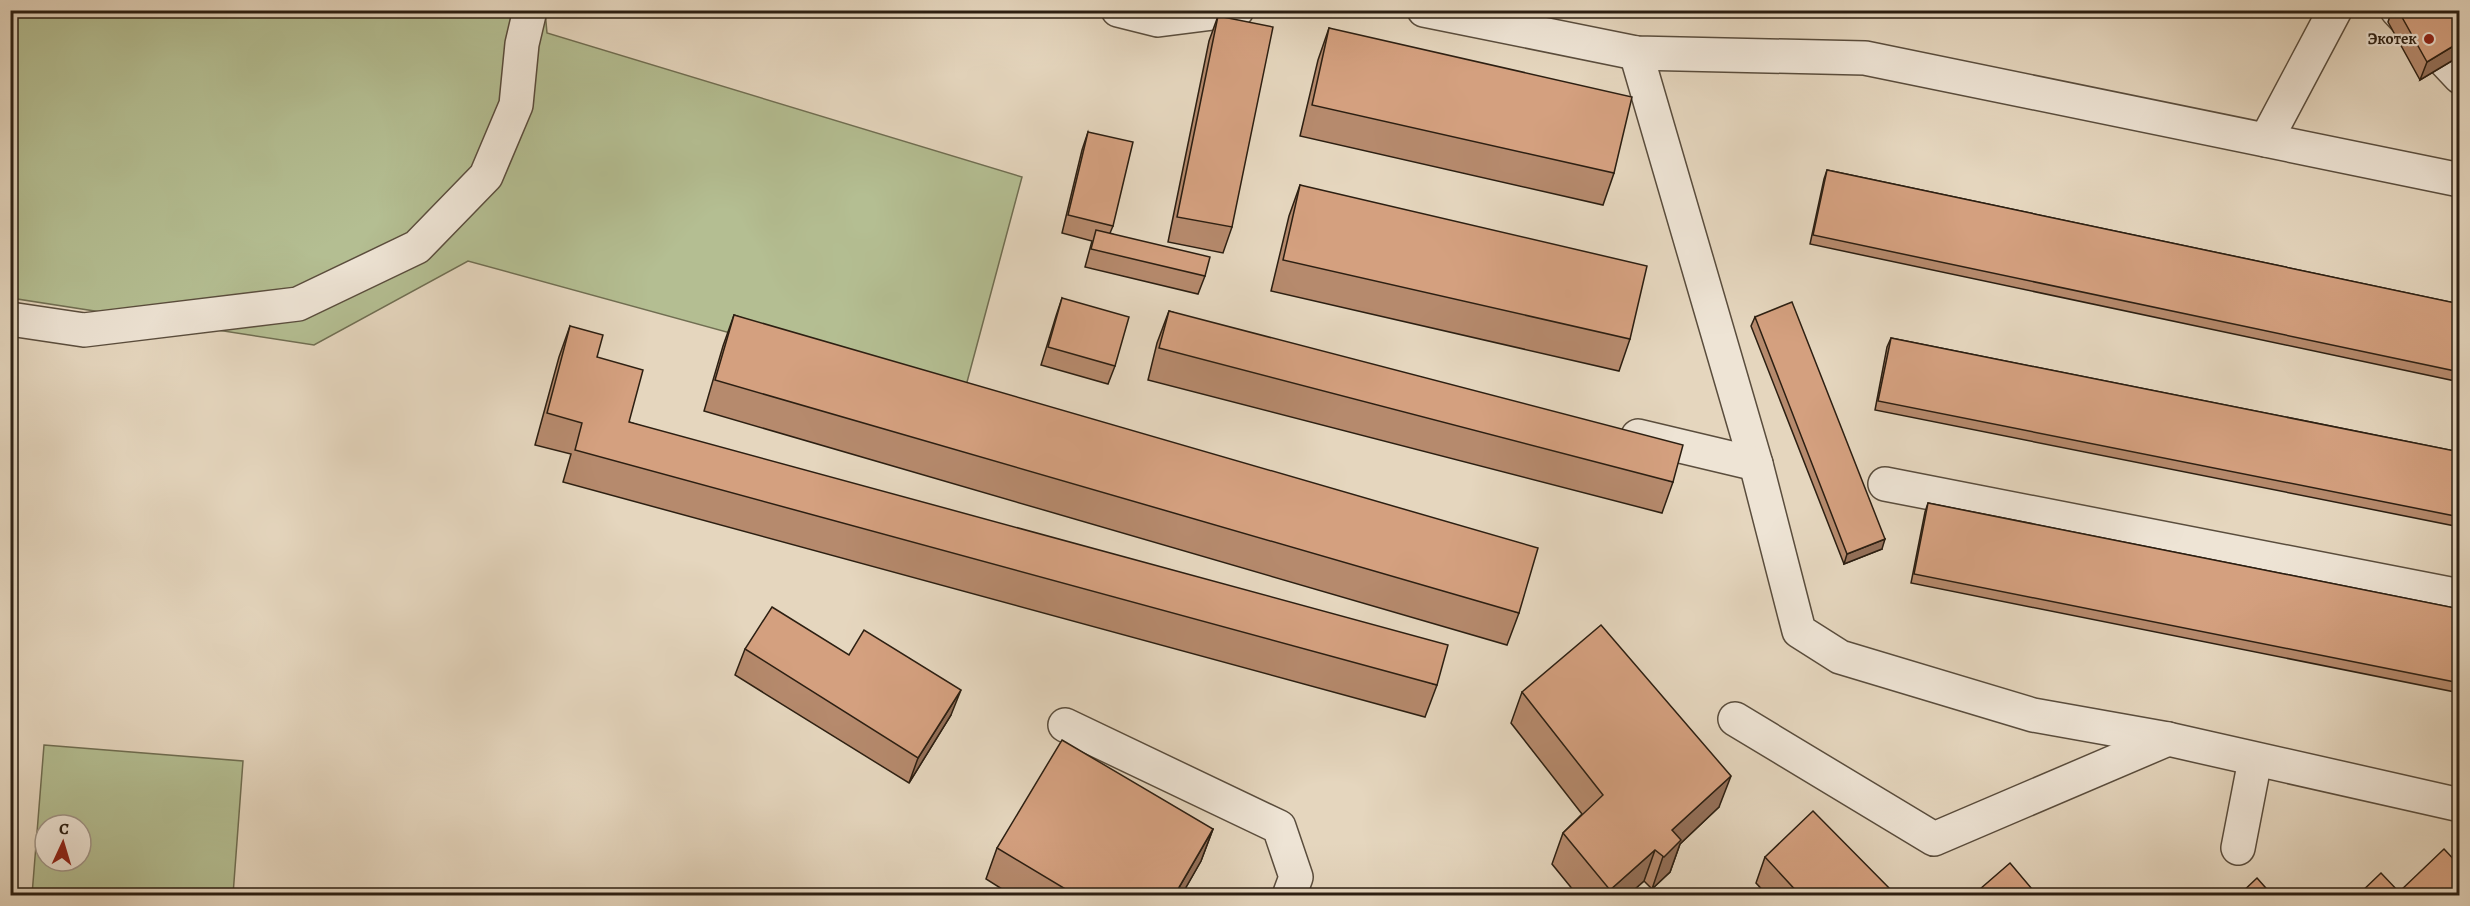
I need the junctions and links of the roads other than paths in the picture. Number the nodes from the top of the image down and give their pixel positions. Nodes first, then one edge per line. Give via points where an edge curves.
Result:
1 (530, 10) edge
2 (1118, 10) edge
3 (1237, 10) edge
4 (1424, 10) edge
5 (2335, 10) edge
6 (2397, 10) edge
7 (1467, 15) edge
8 (1636, 53) junction
9 (2460, 77) edge
10 (2266, 140) junction
11 (2460, 180) edge
12 (10, 319) edge
13 (1605, 428) edge
14 (1756, 464) junction
15 (1885, 484) dead end
16 (2460, 596) edge
17 (1735, 719) dead end
18 (1065, 725) dead end
19 (2168, 739) junction
20 (2255, 760) junction
21 (2460, 805) edge
22 (2238, 848) dead end
23 (1289, 896) edge

1 - 12 lane via 516,105 486,176 417,247 298,304 84,330
2 - 3 lane via 1158,20
4 - 7 lane
5 - 10 lane
6 - 9 lane
7 - 8 lane
8 - 10 lane via 1866,58
8 - 14 lane
10 - 11 lane
13 - 14 lane
14 - 19 lane via 1799,631 1840,657 2033,715
15 - 16 lane
17 - 19 lane via 1934,839
18 - 23 lane via 1279,827 1296,877
19 - 20 lane
20 - 21 lane
20 - 22 lane

